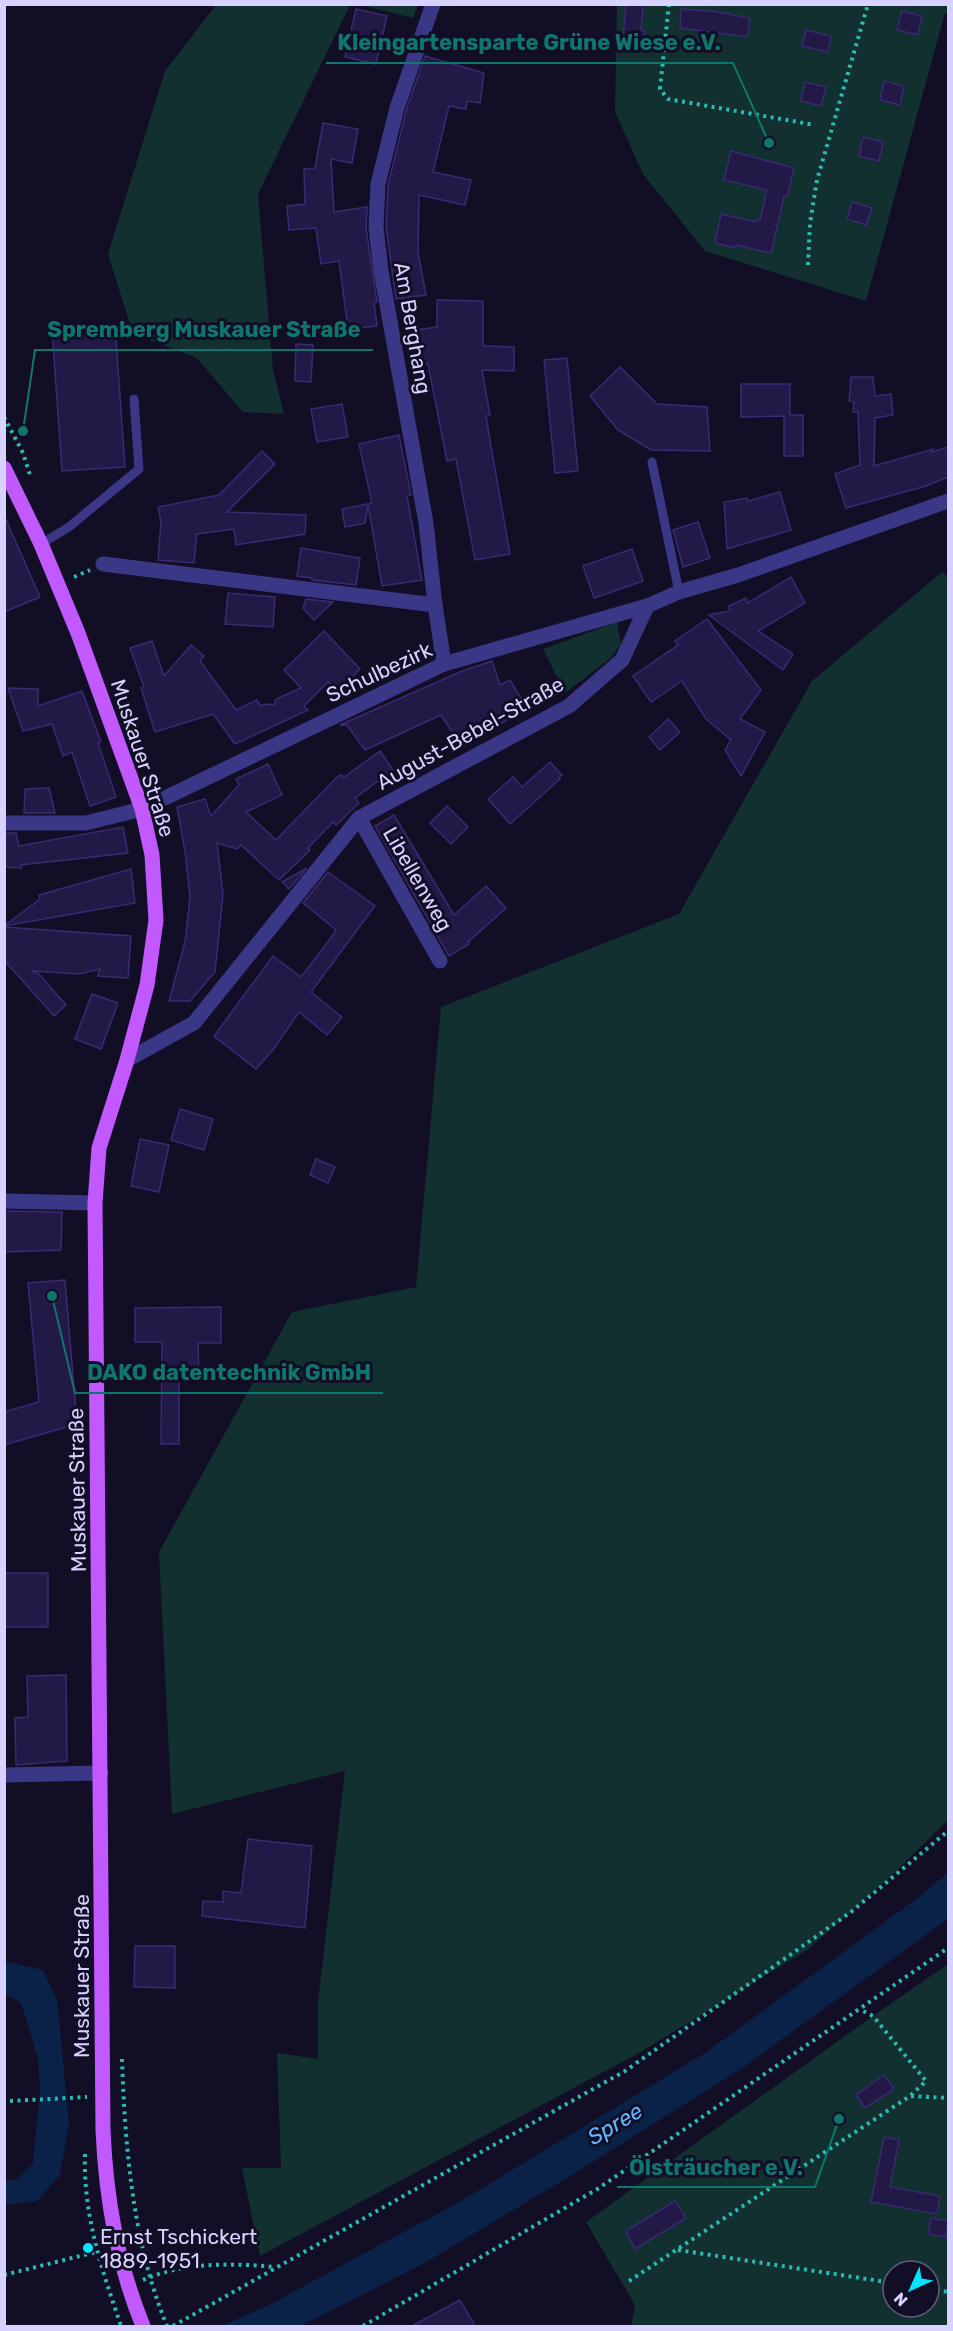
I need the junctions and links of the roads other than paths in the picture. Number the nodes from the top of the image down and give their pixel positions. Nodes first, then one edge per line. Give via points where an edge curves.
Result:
1 (433, 4) edge
2 (134, 399) dead end
3 (652, 462) dead end
4 (4, 468) edge
5 (948, 501) edge
6 (41, 544) junction
7 (103, 564) dead end
8 (680, 592) junction
9 (435, 605) junction
10 (647, 606) junction
11 (444, 664) junction
12 (142, 809) junction
13 (359, 818) junction
14 (4, 823) edge
15 (440, 961) dead end
16 (127, 1060) junction
17 (4, 1201) edge
18 (95, 1203) junction
19 (100, 1773) junction
20 (4, 1775) edge
21 (143, 2326) edge

1 - 9 street, Am Berghang via 397,108 378,184 376,227 426,523
2 - 6 lane via 139,469 69,527
3 - 8 lane
4 - 6 main road, Muskauer Straße
5 - 8 street
6 - 12 main road, Muskauer Straße via 75,624
7 - 9 street
8 - 10 street
9 - 11 street, Am Berghang
10 - 11 street, Schulbezirk
10 - 13 street, August-Bebel-Straße via 622,660 569,706
11 - 12 street, Schulbezirk
12 - 14 street, Schulbezirk via 86,823
12 - 16 main road, Muskauer Straße via 152,855 156,920 147,985
13 - 15 street, Libellenweg
13 - 16 street, August-Bebel-Straße via 194,1023
16 - 18 main road, Muskauer Straße via 99,1148
17 - 18 street
18 - 19 main road, Muskauer Straße
19 - 20 street
19 - 21 main road, Muskauer Straße via 105,2182 127,2288

